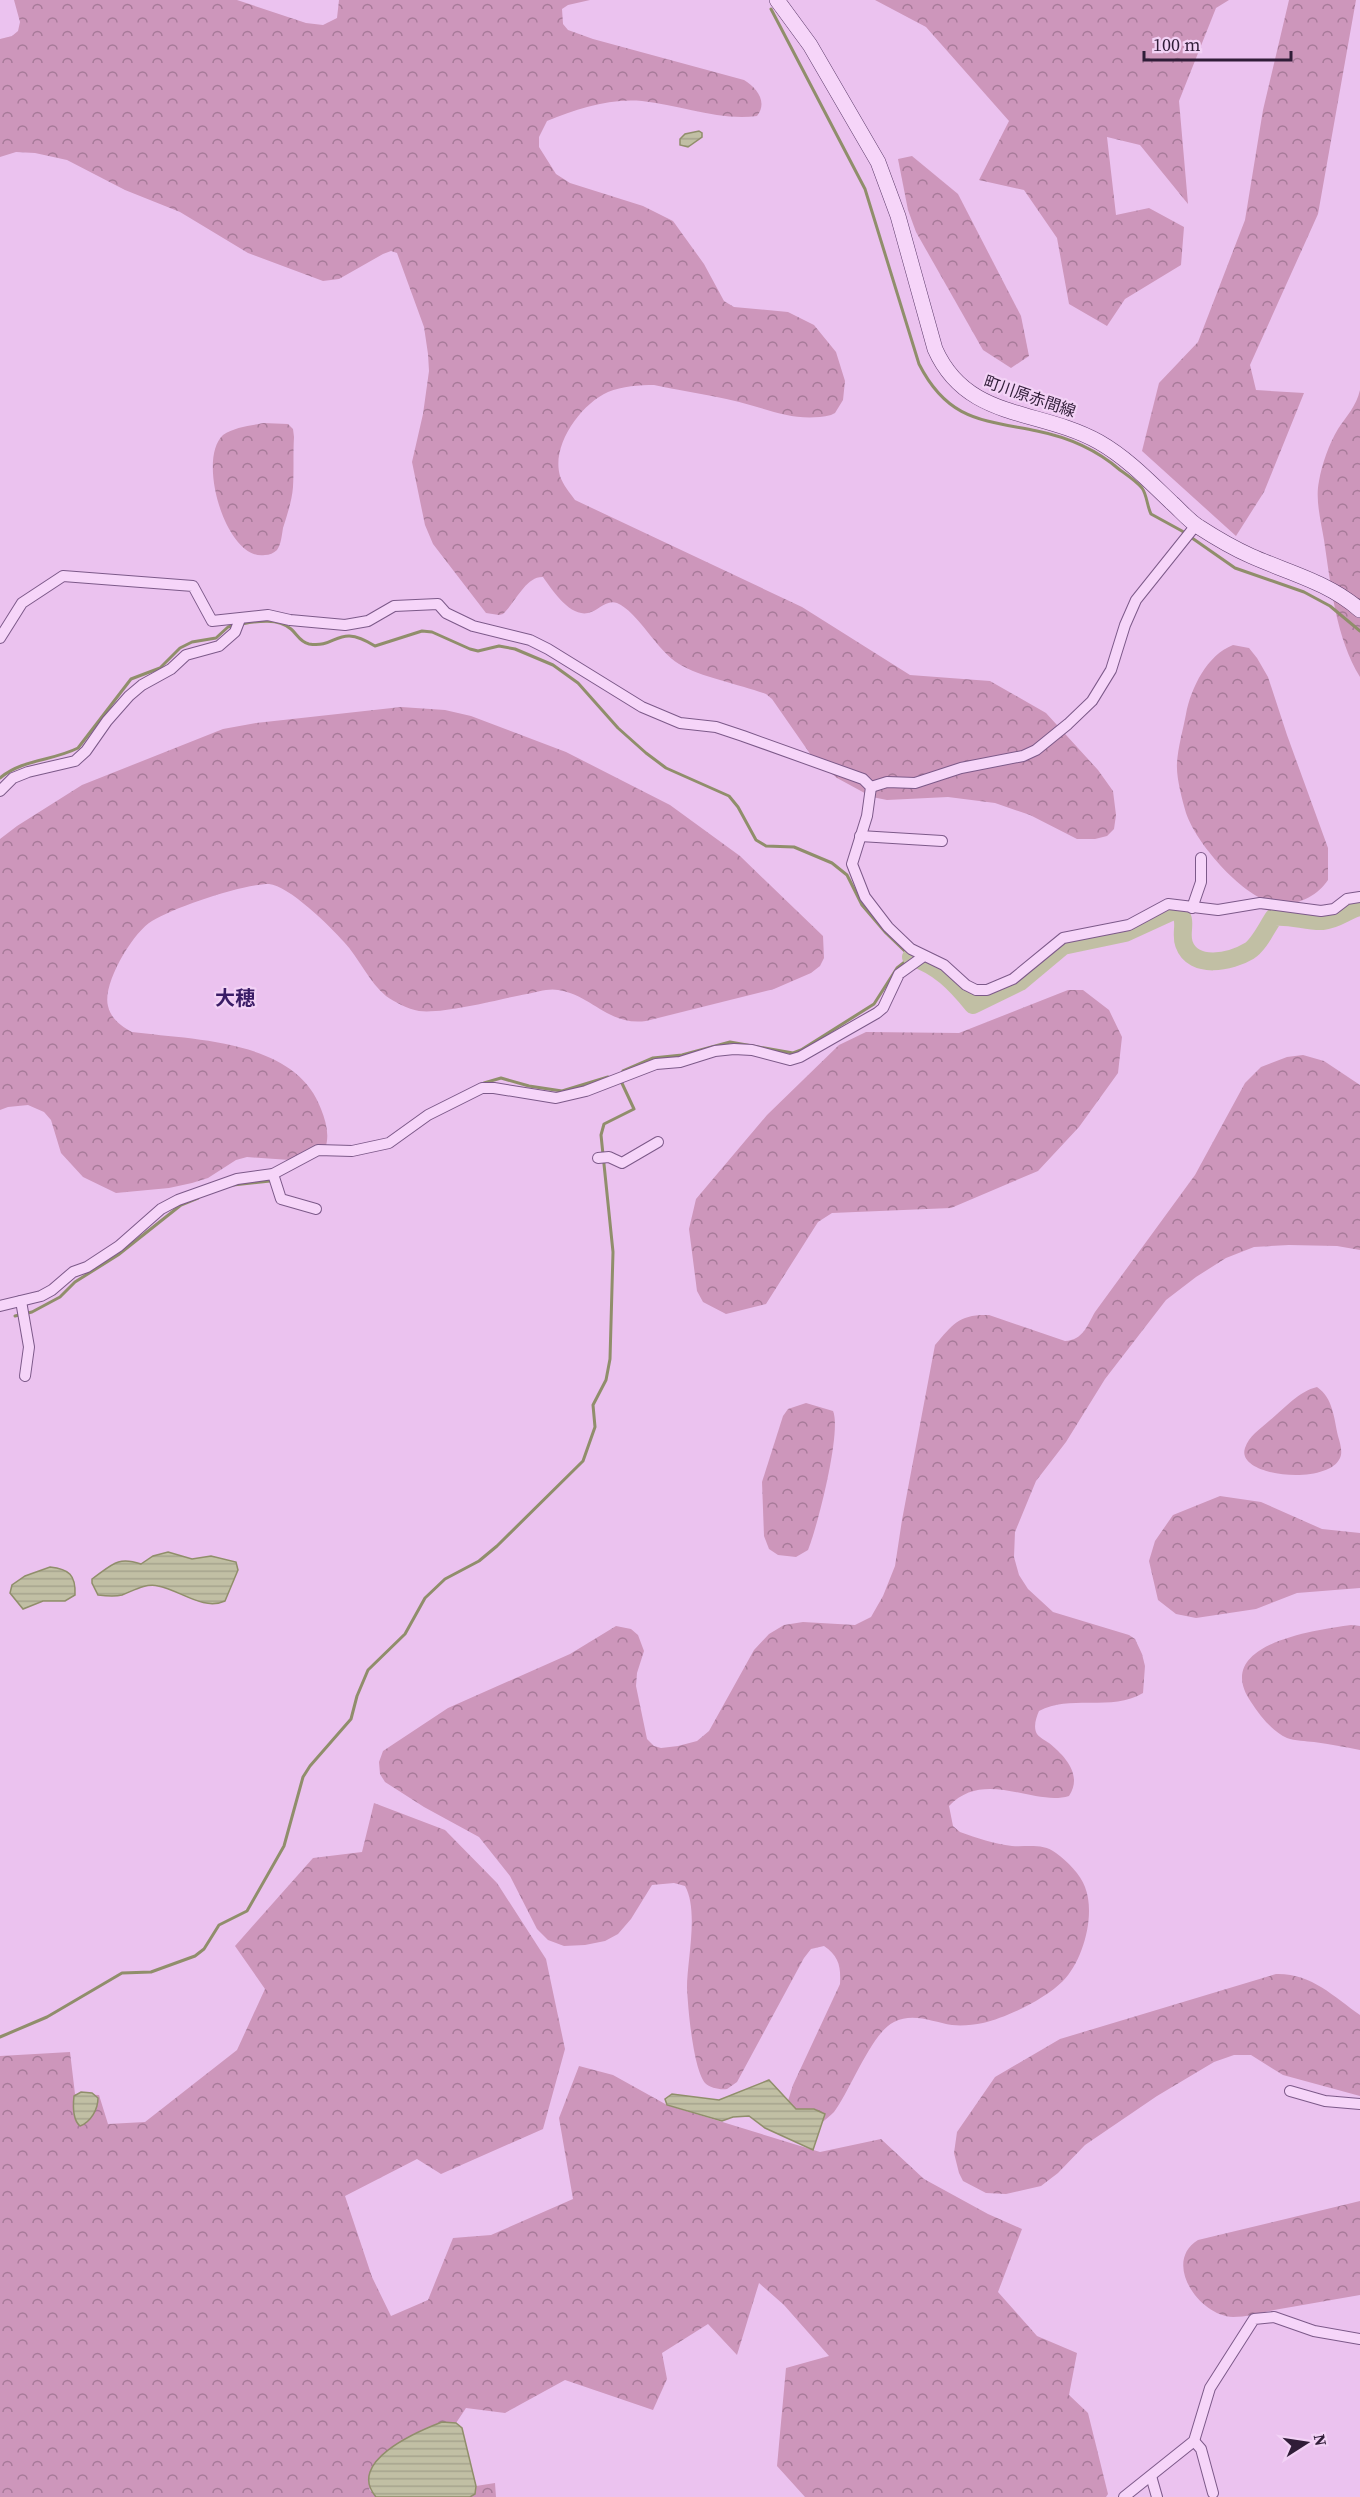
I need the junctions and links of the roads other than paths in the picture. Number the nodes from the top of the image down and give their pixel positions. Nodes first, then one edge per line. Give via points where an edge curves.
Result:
1 (777, 0) edge
2 (1196, 525) junction
3 (1360, 610) edge
4 (240, 619) junction
5 (0, 638) edge
6 (872, 787) junction
7 (0, 791) edge
8 (860, 836) junction
9 (942, 841) dead end
10 (1201, 858) dead end
11 (1360, 897) edge
12 (1192, 908) junction
13 (924, 956) junction
14 (658, 1142) dead end
15 (598, 1158) dead end
16 (273, 1174) junction
17 (316, 1209) dead end
18 (21, 1301) junction
19 (0, 1306) edge
20 (25, 1376) dead end
21 (1290, 2091) dead end
22 (1360, 2104) edge
23 (1360, 2339) edge
24 (1194, 2441) junction
25 (1151, 2476) junction
26 (1213, 2493) dead end
27 (1124, 2497) edge
28 (1157, 2497) edge

1 - 2 main road, 町川原赤間線 via 810,45 878,162 898,216 935,349 948,374 974,397 1071,428 1117,453
2 - 3 main road, 町川原赤間線 via 1252,557 1321,584
2 - 6 street via 1136,600 1111,670 1092,701 1036,750 915,783 887,782
4 - 5 street via 212,621 193,586 63,576 22,603
4 - 6 street via 268,615 345,625 368,621 394,606 438,604 473,626 530,640 548,649 642,707 680,723 753,739 850,773
4 - 7 street via 235,632 219,646 186,655 129,696 75,761 28,772 13,778
6 - 8 street
8 - 9 street
8 - 13 street via 852,864 865,897 888,927 910,949
10 - 12 street via 1201,882
11 - 12 street via 1321,911 1260,903 1218,910
12 - 13 street via 1168,904 1129,925 1063,938 1013,979 987,990 966,985 944,965
13 - 16 street via 899,974 884,1008 800,1057 790,1059 734,1048 715,1051 680,1062 656,1064 586,1091 556,1098 482,1088 428,1115 389,1143 352,1151 318,1150
14 - 15 street via 622,1162
16 - 17 street via 281,1199
16 - 18 street via 237,1179 170,1204 87,1267 73,1272 41,1296
18 - 19 street
18 - 20 street via 29,1347
21 - 22 street via 1325,2101
23 - 24 street via 1314,2331 1274,2317 1254,2319 1210,2388
24 - 25 street
24 - 26 street via 1201,2449
25 - 27 street
25 - 28 street

